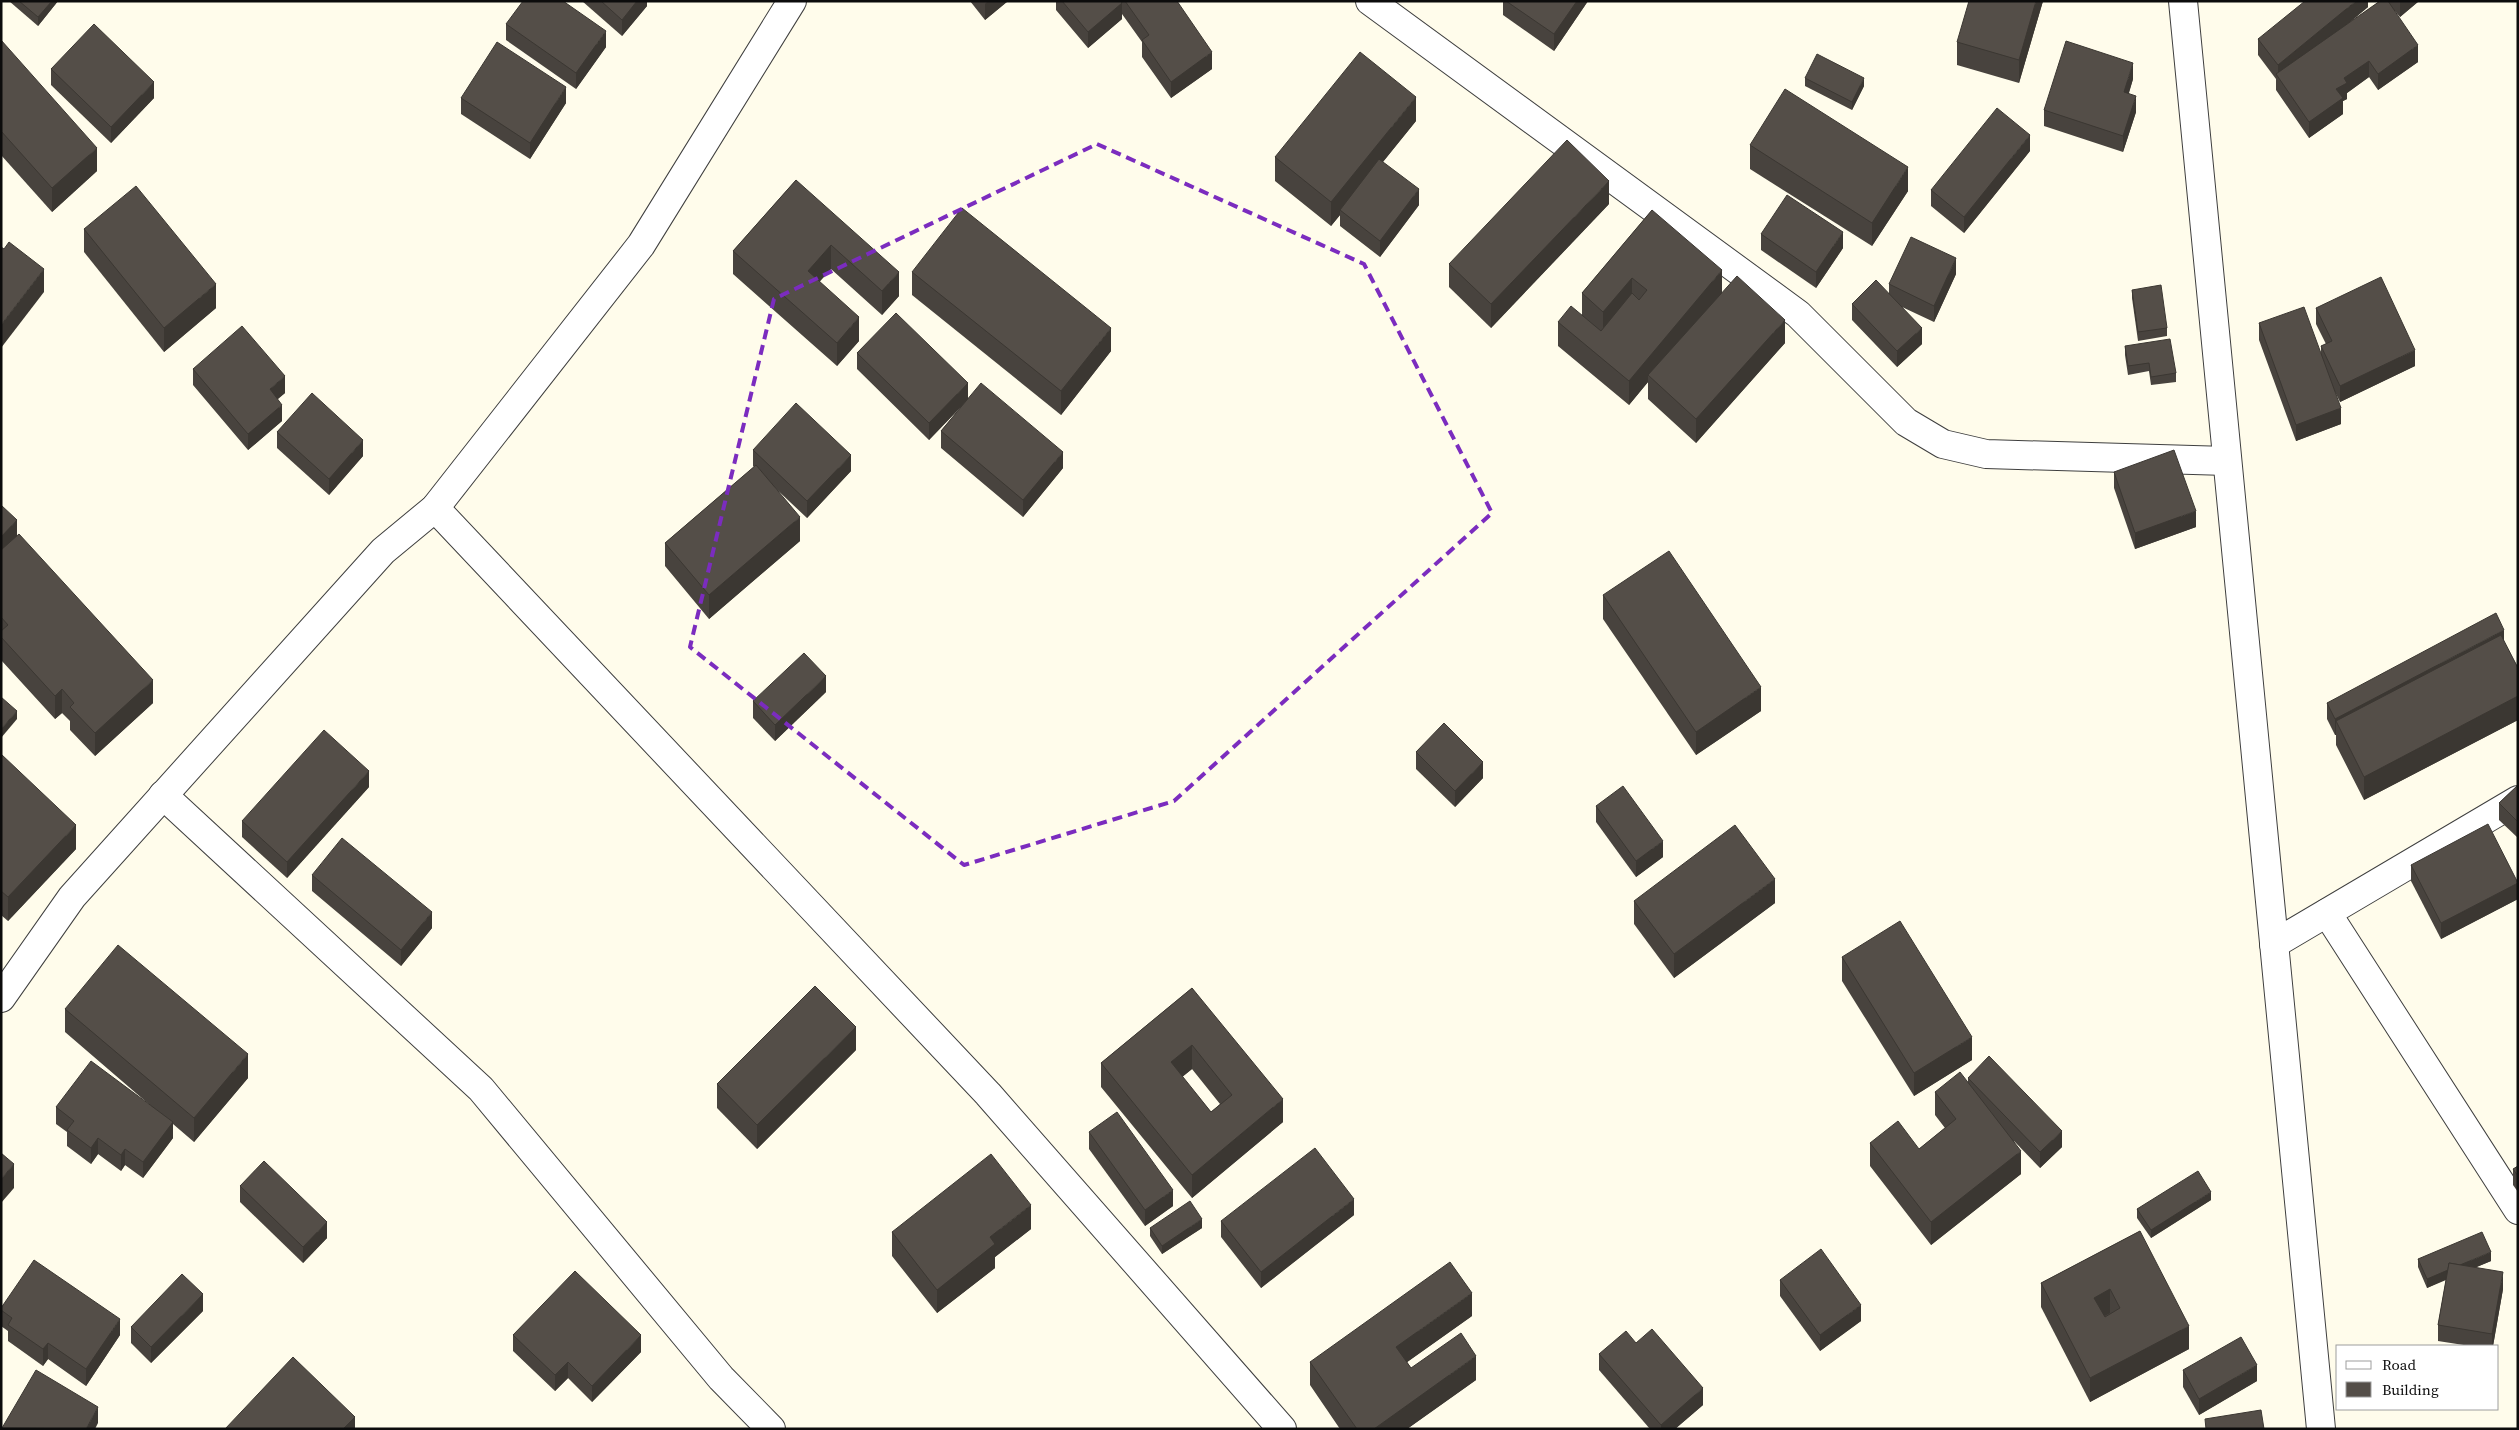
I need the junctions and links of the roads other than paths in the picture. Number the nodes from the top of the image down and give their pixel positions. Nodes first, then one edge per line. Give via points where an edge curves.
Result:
1 (792, 1) edge
2 (1370, 1) edge
3 (2183, 1) edge
4 (2228, 461) junction
5 (435, 508) junction
6 (163, 795) junction
7 (2518, 800) edge
8 (2327, 913) junction
9 (2274, 944) junction
10 (1, 998) edge
11 (2518, 1210) edge
12 (771, 1429) edge
13 (1282, 1429) edge
14 (2321, 1429) edge

1 - 5 street via 641,245
2 - 4 street via 1798,314 1906,422 1943,444 1986,454
3 - 4 street
4 - 9 street
5 - 6 street via 383,551
5 - 13 street via 988,1094
6 - 10 street via 72,897
6 - 12 street via 481,1089 721,1378
7 - 8 street
8 - 9 street
8 - 11 street
9 - 14 street

